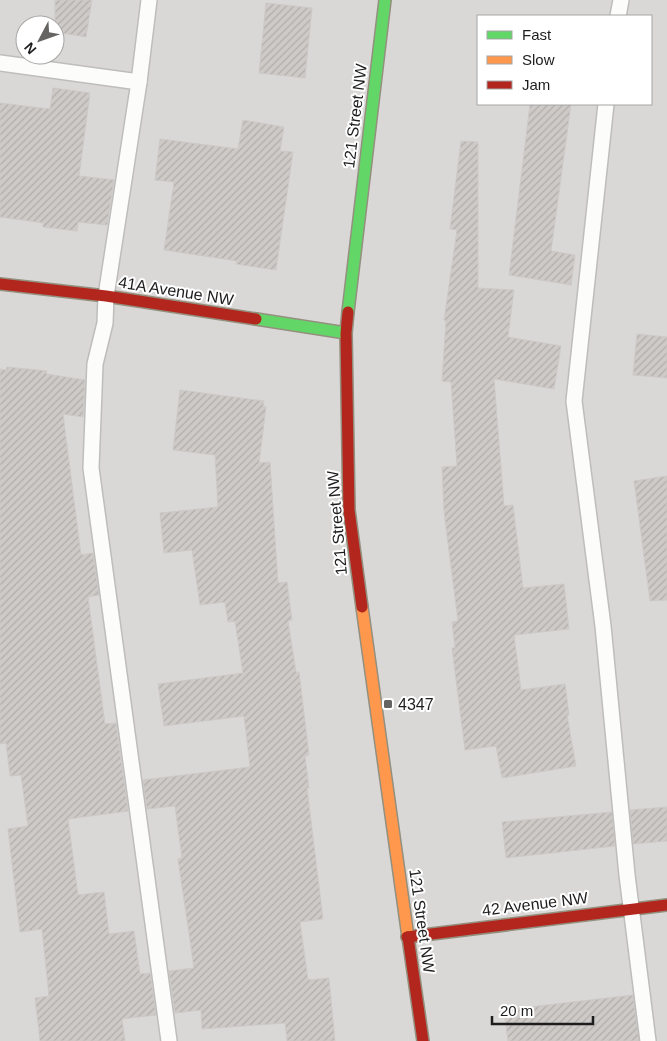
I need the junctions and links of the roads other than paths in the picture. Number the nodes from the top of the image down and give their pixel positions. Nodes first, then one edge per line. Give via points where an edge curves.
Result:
1 (149, 0) edge
2 (385, 0) edge
3 (621, 0) edge
4 (618, 15) edge
5 (0, 63) edge
6 (139, 82) junction
7 (606, 105) edge
8 (0, 284) edge
9 (106, 296) junction
10 (346, 333) junction
11 (667, 905) edge
12 (633, 910) junction
13 (408, 937) junction
14 (169, 1041) edge
15 (423, 1041) edge
16 (648, 1041) edge

1 - 6 lane
2 - 10 street, 121 Street NW
3 - 4 lane
5 - 6 lane
6 - 9 lane
7 - 12 lane via 574,401 603,626
8 - 9 street, 41A Avenue NW
9 - 10 street, 41A Avenue NW
9 - 14 lane via 105,324 95,364 91,468
10 - 13 street, 121 Street NW via 349,510
11 - 12 street, 42 Avenue NW
12 - 13 street, 42 Avenue NW
12 - 16 lane
13 - 15 street, 121 Street NW

